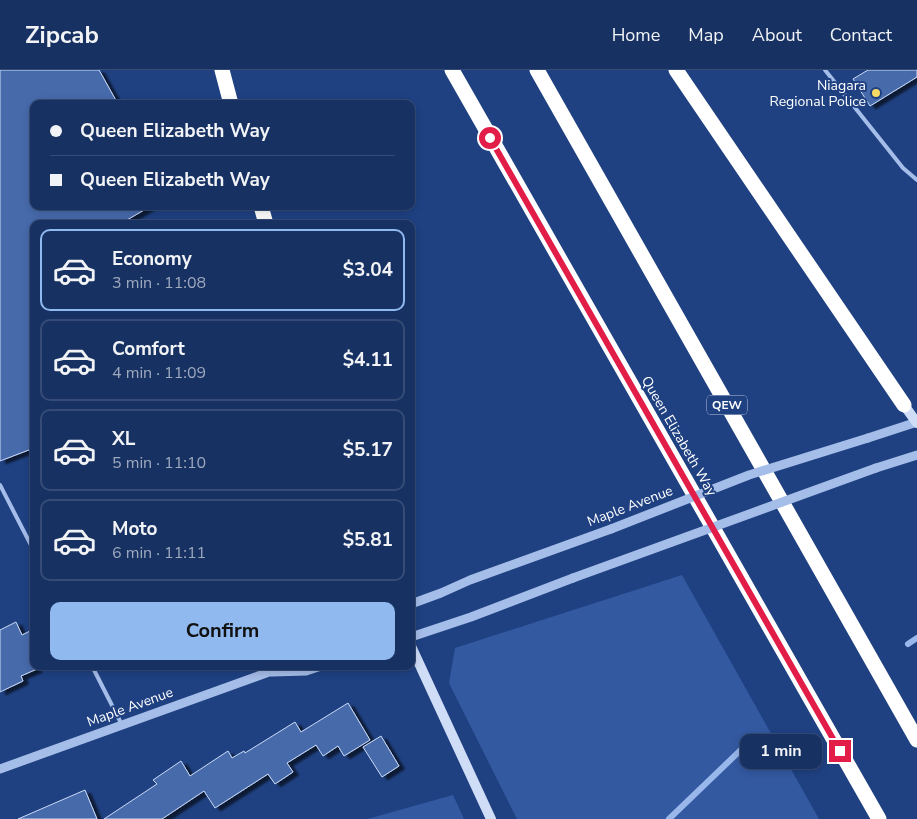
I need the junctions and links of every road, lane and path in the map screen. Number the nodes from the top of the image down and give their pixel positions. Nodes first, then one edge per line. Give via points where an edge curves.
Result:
1 (222, 70) edge
2 (452, 70) edge
3 (537, 70) edge
4 (676, 70) edge
5 (825, 70) edge
6 (230, 100) edge
7 (917, 180) edge
8 (904, 405) joint
9 (917, 422) edge
10 (917, 456) edge
11 (0, 485) edge
12 (30, 543) edge
13 (415, 603) edge
14 (415, 637) edge
15 (415, 655) edge
16 (94, 670) edge
17 (273, 670) edge
18 (309, 670) edge
19 (269, 672) junction
20 (122, 725) junction
21 (917, 740) edge
22 (0, 769) edge
23 (491, 819) edge
24 (878, 819) edge

1 - 6 highway
2 - 24 highway, Queen Elizabeth Way
3 - 21 highway, QEW
4 - 8 highway
5 - 7 lane via 903,168
8 - 9 main road
9 - 13 street, Maple Avenue, bridge via 749,475
10 - 14 street, bridge via 876,468
11 - 12 lane
15 - 23 main road
16 - 20 lane
17 - 19 street, Maple Avenue
18 - 19 street, Maple Avenue
19 - 20 street, Maple Avenue
20 - 22 street, Maple Avenue

